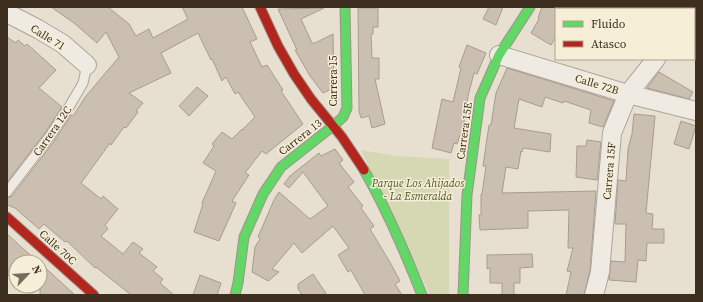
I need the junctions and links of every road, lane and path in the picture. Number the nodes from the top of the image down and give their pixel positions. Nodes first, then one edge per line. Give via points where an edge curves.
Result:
1 (260, 7) edge
2 (344, 7) edge
3 (530, 7) edge
4 (7, 13) edge
5 (499, 55) junction
6 (655, 60) edge
7 (87, 65) joint
8 (628, 94) junction
9 (696, 111) edge
10 (333, 126) junction
11 (7, 192) edge
12 (7, 217) edge
13 (94, 295) edge
14 (235, 295) edge
15 (422, 295) edge
16 (463, 295) edge
17 (594, 295) edge

1 - 10 street, Carrera 13 via 300,83
2 - 10 street, Carrera 15 via 346,108 343,117
3 - 5 street, Carrera 15E
4 - 7 street, Calle 71 via 63,44
5 - 8 street, Calle 72B
5 - 16 street, Carrera 15E via 480,98 467,195
6 - 8 street, Carrera 15F
7 - 11 lane, Carrera 12C via 83,83 69,107
8 - 9 street, Calle 72B
8 - 17 street, Carrera 15F via 612,134 600,272
10 - 14 street, Carrera 13 via 281,167 263,194 244,237
10 - 15 street via 372,183 405,250
12 - 13 street, Calle 70C

